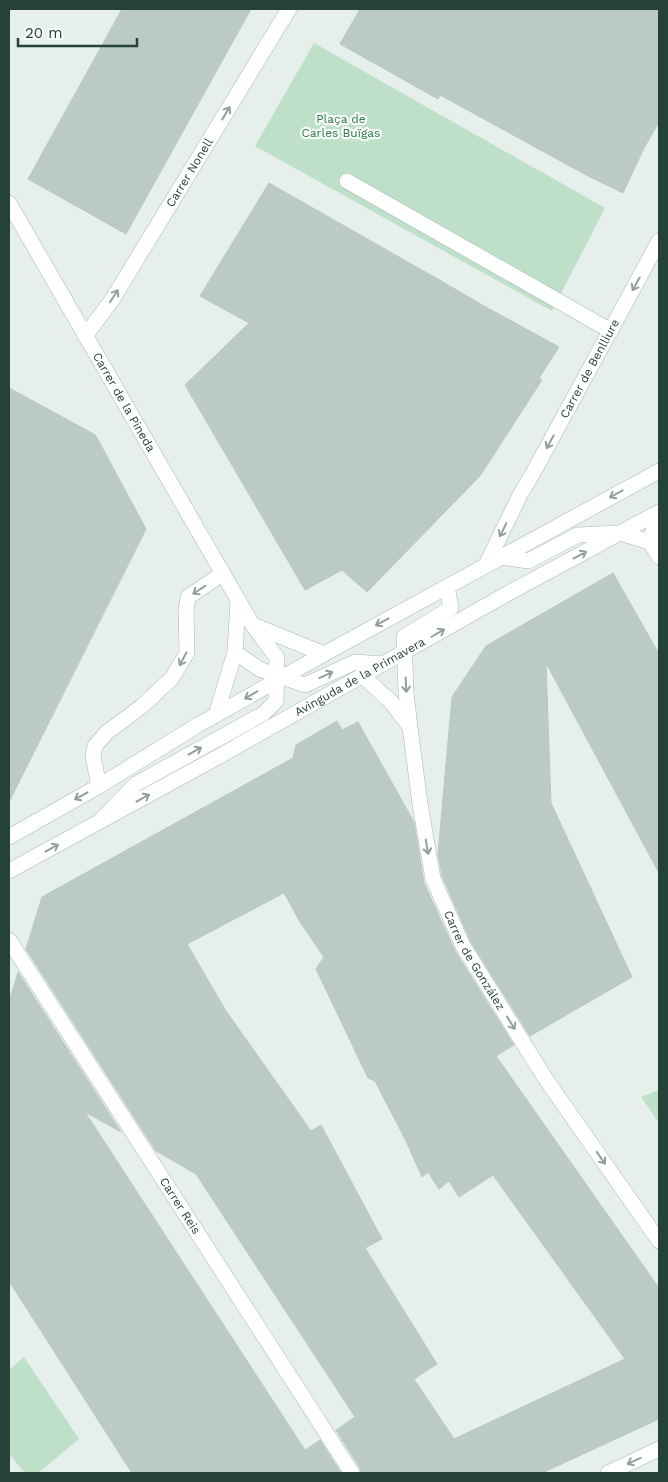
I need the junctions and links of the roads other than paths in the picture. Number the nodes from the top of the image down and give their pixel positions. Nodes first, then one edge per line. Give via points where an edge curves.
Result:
1 (289, 9) edge
2 (347, 181) dead end
3 (9, 203) edge
4 (659, 242) edge
5 (611, 331) junction
6 (85, 336) junction
7 (659, 471) edge
8 (659, 512) edge
9 (620, 533) junction
10 (650, 542) junction
11 (501, 557) junction
12 (659, 557) edge
13 (486, 565) junction
14 (222, 574) junction
15 (447, 587) junction
16 (238, 601) junction
17 (252, 624) junction
18 (404, 637) joint
19 (235, 652) junction
20 (405, 652) junction
21 (324, 654) junction
22 (383, 664) junction
23 (363, 676) junction
24 (279, 678) junction
25 (216, 715) junction
26 (410, 727) junction
27 (100, 786) junction
28 (100, 821) junction
29 (9, 836) edge
30 (9, 871) edge
31 (9, 940) edge
32 (659, 1241) edge
33 (659, 1449) edge
34 (352, 1473) edge
35 (608, 1473) edge

6 -> 1 street, Carrer Nonell via 112,300
2 - 5 street
3 - 6 street, Carrer de la Pineda
4 -> 5 street, Carrer de Benlliure
5 -> 13 street, Carrer de Benlliure via 520,495
6 - 14 street, Carrer de la Pineda
7 -> 11 street
8 - 9 street, Avinguda de la Primavera
8 - 10 street
9 - 10 street, Avinguda de la Primavera
9 - 11 street, Avinguda de la Primavera via 578,535 528,561
20 -> 9 street, Avinguda de la Primavera
10 - 12 street
11 - 13 street
13 - 15 street
14 - 16 street, Carrer de la Pineda
14 -> 27 street via 188,597 187,653 172,678 96,746 93,756
15 - 18 street, Avinguda de la Primavera via 450,608
15 -> 21 street
16 - 17 street, Carrer de la Pineda
16 - 19 street
17 - 21 street
17 - 24 street, Avinguda de la Primavera via 278,658
18 - 20 street, Carrer de González
19 - 24 street
19 - 25 street
20 - 22 street, Avinguda de la Primavera
20 -> 26 street, Carrer de González
21 - 24 street
22 - 23 street, Avinguda de la Primavera
24 -> 22 street via 305,685 355,662
23 - 26 street via 392,703
28 -> 23 street, Avinguda de la Primavera
24 -> 25 street
28 -> 24 street, Avinguda de la Primavera via 136,784 263,714 276,701
25 - 27 street
26 -> 32 street, Carrer de González via 433,879 463,946 545,1078
27 -> 29 street
30 -> 28 street, Avinguda de la Primavera
31 - 34 street, Carrer Reis
33 -> 35 street

